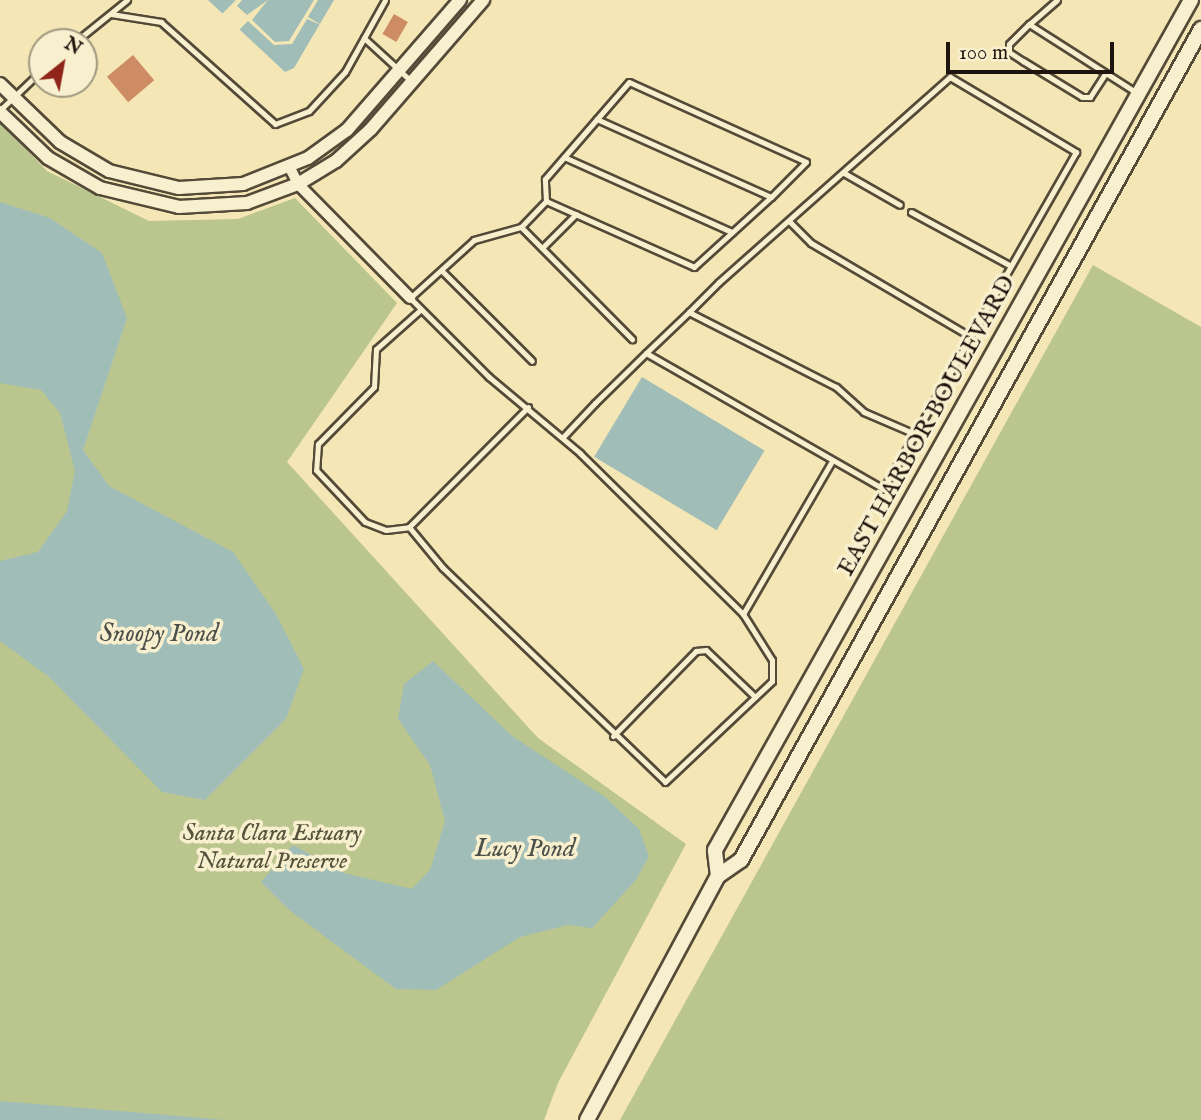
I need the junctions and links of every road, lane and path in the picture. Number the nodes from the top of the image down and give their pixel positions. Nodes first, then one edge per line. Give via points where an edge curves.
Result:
1 (127, 0) edge
2 (385, 0) edge
3 (460, 0) edge
4 (483, 0) edge
5 (1057, 0) edge
6 (1191, 0) edge
7 (111, 13) junction
8 (1030, 24) junction
9 (92, 28) edge
10 (1201, 29) edge
11 (364, 37) junction
12 (399, 70) junction
13 (1105, 74) junction
14 (412, 82) junction
15 (28, 84) edge
16 (0, 85) edge
17 (1138, 94) junction
18 (13, 98) junction
19 (0, 111) edge
20 (597, 119) junction
21 (564, 157) junction
22 (290, 168) junction
23 (844, 173) junction
24 (298, 184) junction
25 (771, 197) junction
26 (546, 201) junction
27 (900, 205) dead end
28 (911, 212) dead end
29 (576, 214) junction
30 (789, 221) junction
31 (521, 227) junction
32 (732, 232) junction
33 (542, 248) junction
34 (1009, 265) junction
35 (442, 271) junction
36 (410, 298) junction
37 (419, 311) junction
38 (688, 312) junction
39 (968, 335) junction
40 (632, 339) dead end
41 (646, 353) junction
42 (532, 361) dead end
43 (527, 407) junction
44 (915, 434) junction
45 (563, 437) junction
46 (831, 463) junction
47 (409, 527) junction
48 (743, 614) junction
49 (755, 697) junction
50 (613, 736) junction
51 (718, 876) junction
52 (587, 1120) edge

1 - 7 lane
2 - 11 lane
3 - 12 street
4 - 14 street
5 - 8 lane
6 - 17 main road, EAST HARBOR BOULEVARD
7 - 9 lane
7 - 11 lane via 161,22 275,124 309,111 345,72
8 - 13 lane
8 - 13 lane via 1009,44 1009,52 1082,97 1090,97
10 - 51 main road, EAST HARBOR BOULEVARD via 741,860
11 - 12 lane
12 - 14 lane
12 - 22 street via 347,130
13 - 17 lane
14 - 24 street via 357,142
15 - 18 lane
16 - 18 street
17 - 51 main road, EAST HARBOR BOULEVARD via 715,850
18 - 19 lane
18 - 22 street via 74,152 142,182 221,187
19 - 24 street via 63,168 137,200 179,207 225,206
20 - 21 lane
20 - 25 lane
20 - 25 lane via 629,82 806,162
21 - 26 lane via 545,179
21 - 32 lane
22 - 24 street
23 - 27 lane
23 - 30 lane
23 - 34 lane via 950,77 1076,152
24 - 36 street
25 - 32 lane
26 - 29 lane
26 - 31 lane
28 - 34 lane
29 - 32 lane via 694,267
29 - 33 lane
30 - 38 lane
30 - 39 lane via 811,243
31 - 33 lane
31 - 35 lane via 474,240
33 - 40 lane
34 - 39 lane
35 - 36 lane
35 - 42 lane
36 - 37 lane
37 - 43 lane
37 - 47 lane via 376,349 374,387 328,430 314,457 316,470 365,522 386,530
38 - 41 lane
38 - 44 lane via 836,387 864,412
39 - 44 lane
41 - 45 lane
41 - 46 lane
43 - 45 lane
43 - 47 lane
44 - 46 lane via 883,489
45 - 48 lane
46 - 48 lane
47 - 50 lane via 443,568
48 - 49 lane via 772,660 772,681
49 - 50 lane via 664,782
49 - 50 lane via 706,650 696,651
51 - 52 main road, EAST HARBOR BOULEVARD

